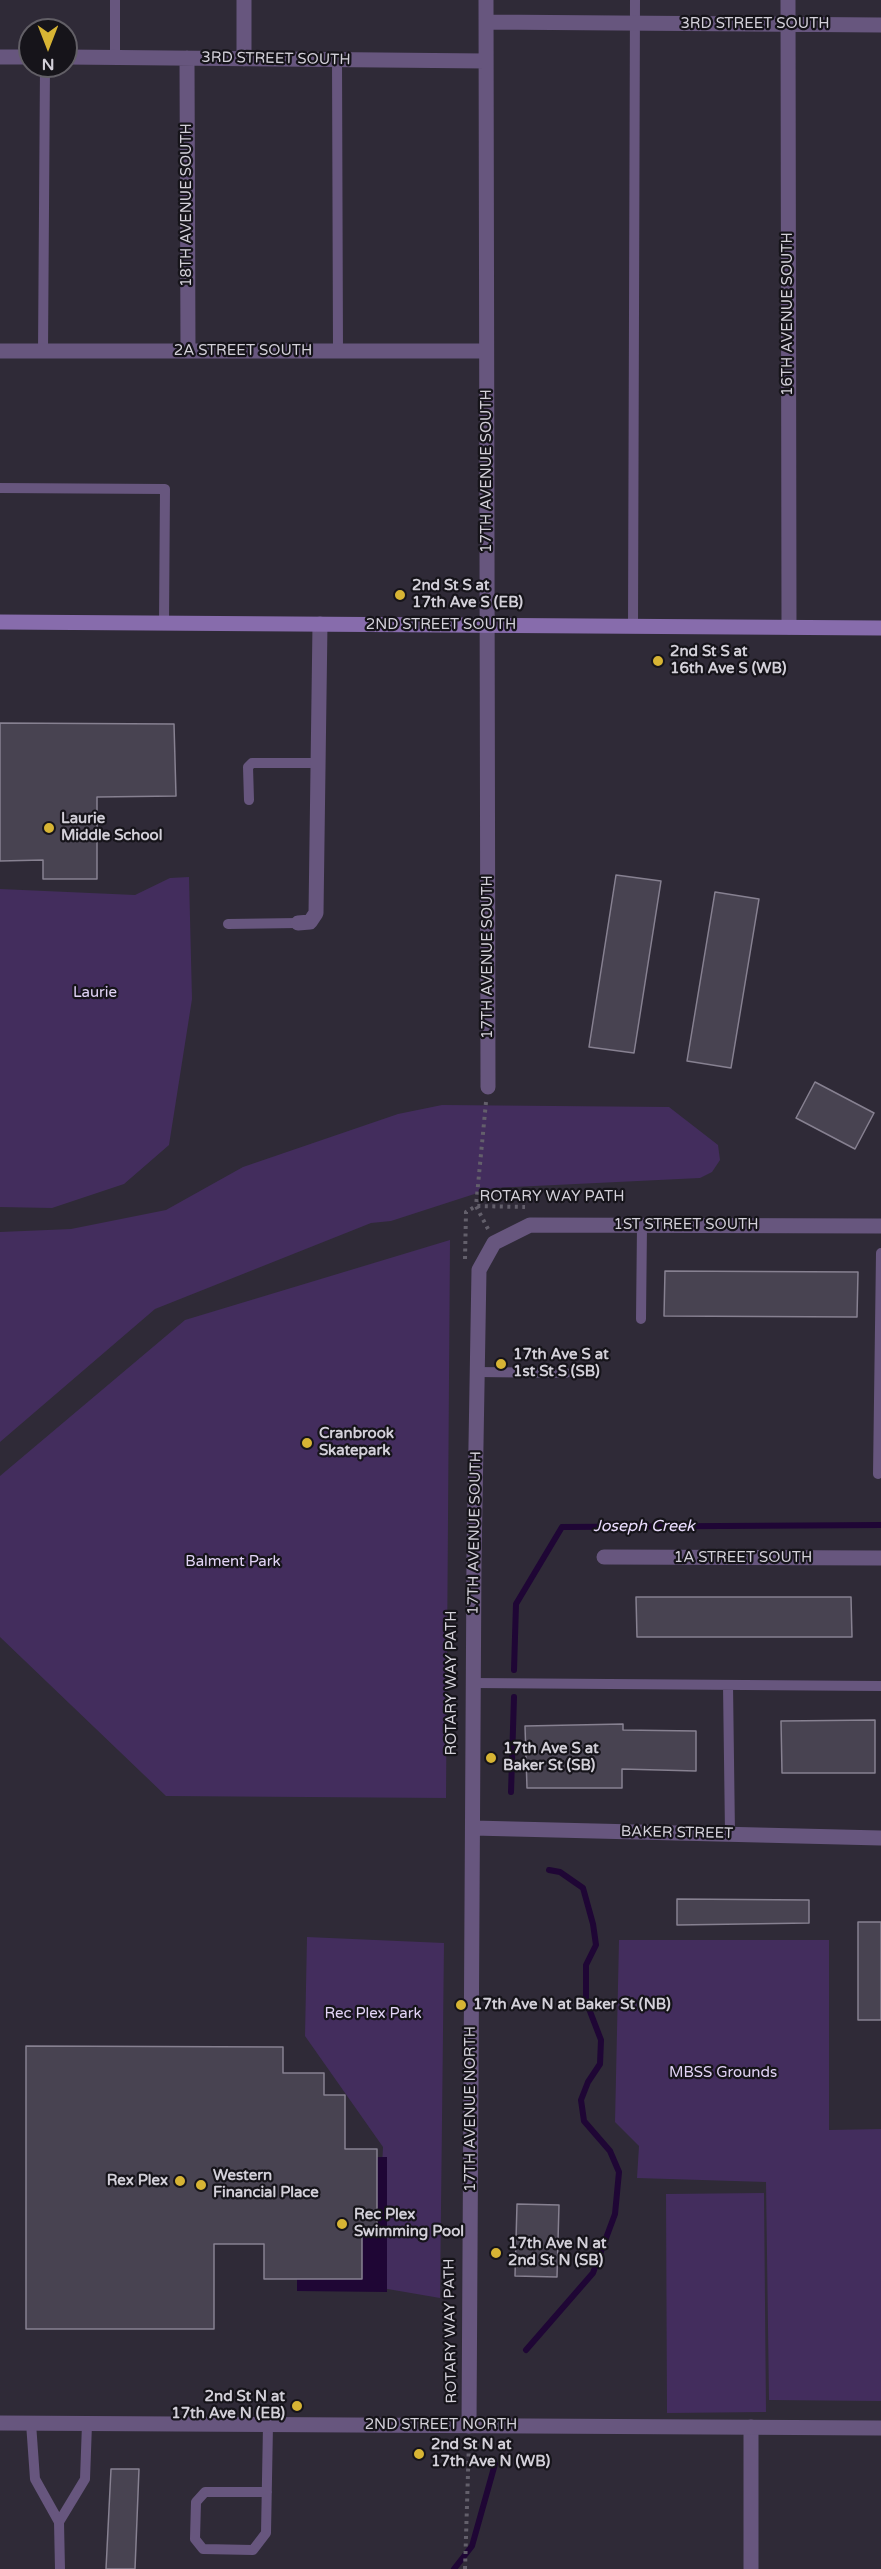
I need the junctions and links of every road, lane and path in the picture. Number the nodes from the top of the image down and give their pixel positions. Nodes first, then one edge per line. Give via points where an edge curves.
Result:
1 (115, 0) edge
2 (244, 0) edge
3 (486, 0) edge
4 (635, 0) edge
5 (788, 0) edge
6 (486, 22) junction
7 (634, 23) junction
8 (788, 24) junction
9 (881, 25) edge
10 (0, 57) edge
11 (18, 57) edge
12 (78, 57) edge
13 (115, 58) junction
14 (187, 58) junction
15 (244, 59) junction
16 (337, 60) junction
17 (486, 61) junction
18 (45, 78) edge
19 (0, 351) edge
20 (43, 351) junction
21 (188, 351) junction
22 (339, 351) junction
23 (486, 351) junction
24 (0, 488) edge
25 (0, 622) edge
26 (164, 623) junction
27 (320, 624) junction
28 (487, 626) junction
29 (633, 626) junction
30 (789, 627) junction
31 (881, 628) edge
32 (318, 763) junction
33 (249, 800) dead end
34 (298, 923) joint
35 (228, 924) dead end
36 (488, 1087) dead end
37 (484, 1114) dead end
38 (476, 1206) junction
39 (536, 1207) dead end
40 (642, 1225) junction
41 (881, 1226) edge
42 (494, 1243) junction
43 (881, 1253) edge
44 (465, 1262) dead end
45 (641, 1319) dead end
46 (477, 1372) junction
47 (566, 1373) dead end
48 (878, 1474) dead end
49 (604, 1557) dead end
50 (881, 1558) edge
51 (473, 1683) junction
52 (728, 1684) junction
53 (881, 1686) edge
54 (472, 1828) junction
55 (730, 1834) junction
56 (881, 1838) edge
57 (0, 2423) edge
58 (31, 2423) junction
59 (87, 2424) junction
60 (268, 2425) junction
61 (469, 2426) junction
62 (751, 2427) junction
63 (881, 2428) edge
64 (267, 2492) junction
65 (59, 2522) junction
66 (60, 2569) edge
67 (465, 2569) edge
68 (751, 2569) edge

1 - 13 lane
2 - 15 street
3 - 6 street, 17TH AVENUE SOUTH
4 - 7 lane
5 - 8 street, 16TH AVENUE SOUTH
6 - 7 street, 3RD STREET SOUTH
6 - 17 street, 17TH AVENUE SOUTH
7 - 8 street, 3RD STREET SOUTH
7 - 29 lane
8 - 9 street, 3RD STREET SOUTH
8 - 30 street, 16TH AVENUE SOUTH
10 - 11 street
12 - 13 street, 3RD STREET SOUTH
13 - 14 street, 3RD STREET SOUTH
14 - 15 street, 3RD STREET SOUTH
14 - 21 street, 18TH AVENUE SOUTH
15 - 16 street, 3RD STREET SOUTH
16 - 17 street, 3RD STREET SOUTH
16 - 22 lane
17 - 23 street, 17TH AVENUE SOUTH
18 - 20 lane
19 - 20 street, 2A STREET SOUTH
20 - 21 street, 2A STREET SOUTH
21 - 22 street, 2A STREET SOUTH
22 - 23 street, 2A STREET SOUTH
23 - 28 street, 17TH AVENUE SOUTH
24 - 26 lane via 165,489
25 - 26 main road, 2ND STREET SOUTH
26 - 27 main road, 2ND STREET SOUTH
27 - 28 main road, 2ND STREET SOUTH
27 - 32 street
28 - 29 main road, 2ND STREET SOUTH
28 - 36 street, 17TH AVENUE SOUTH
29 - 30 main road, 2ND STREET SOUTH
30 - 31 main road, 2ND STREET SOUTH
32 - 33 lane via 252,763 248,767
32 - 34 street via 316,913 309,922
34 - 35 lane
37 - 38 path
38 - 39 path, ROTARY WAY PATH
38 - 42 path
38 - 44 path, ROTARY WAY PATH via 466,1212
40 - 41 street, 1ST STREET SOUTH
40 - 42 street, 1ST STREET SOUTH via 530,1225
40 - 45 lane
42 - 46 street, 17TH AVENUE SOUTH via 479,1270
43 - 48 lane
46 - 47 lane
46 - 51 street, 17TH AVENUE SOUTH
49 - 50 street, 1A STREET SOUTH
51 - 52 lane
51 - 54 street, 17TH AVENUE SOUTH
52 - 53 lane
52 - 55 lane
54 - 55 street, BAKER STREET
54 - 61 street, 17TH AVENUE NORTH
55 - 56 street, BAKER STREET
57 - 58 street, 2ND STREET NORTH
58 - 59 street, 2ND STREET NORTH
58 - 65 lane via 35,2479
59 - 60 street, 2ND STREET NORTH
59 - 65 lane via 85,2479
60 - 61 street, 2ND STREET NORTH
60 - 64 lane
61 - 62 street, 2ND STREET NORTH
61 - 67 path
62 - 63 street, 2ND STREET NORTH
62 - 68 street
64 - 64 lane via 267,2534 253,2550 203,2549 195,2539 196,2502 205,2492
65 - 66 lane

